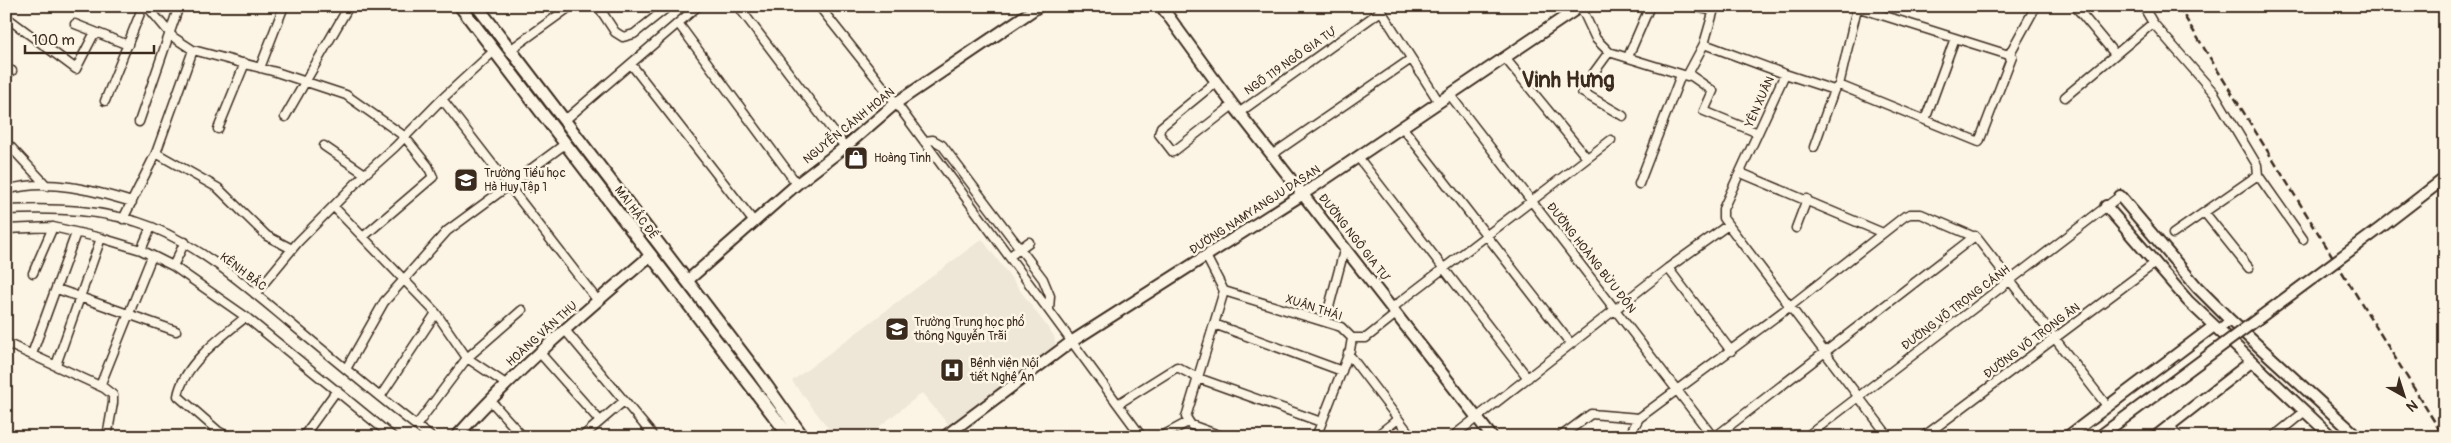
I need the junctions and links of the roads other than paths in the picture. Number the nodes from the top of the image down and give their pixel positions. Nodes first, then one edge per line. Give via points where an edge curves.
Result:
1 (145, 6) edge
2 (179, 6) edge
3 (284, 6) edge
4 (349, 6) edge
5 (460, 6) edge
6 (477, 6) edge
7 (570, 6) edge
8 (598, 6) edge
9 (669, 6) edge
10 (698, 6) edge
11 (738, 6) edge
12 (819, 6) edge
13 (1039, 6) edge
14 (1161, 6) edge
15 (1581, 6) edge
16 (1650, 6) edge
17 (1691, 6) edge
18 (2036, 6) edge
19 (2075, 6) edge
20 (2143, 6) edge
21 (1855, 7) edge
22 (1380, 9) edge
23 (1714, 9) edge
24 (6, 17) edge
25 (678, 23) junction
26 (2153, 23) junction
27 (75, 24) dead end
28 (96, 32) junction
29 (171, 34) junction
30 (1955, 38) junction
31 (1704, 44) junction
32 (128, 45) junction
33 (193, 50) junction
34 (510, 50) junction
35 (494, 51) junction
36 (1609, 52) junction
37 (2114, 53) junction
38 (2009, 55) junction
39 (1628, 57) junction
40 (1505, 58) junction
41 (1411, 59) junction
42 (245, 64) junction
43 (631, 64) junction
44 (260, 68) junction
45 (1785, 74) junction
46 (1686, 75) junction
47 (308, 81) junction
48 (1216, 82) junction
49 (1837, 87) junction
50 (1450, 95) junction
51 (2065, 97) dead end
52 (442, 98) junction
53 (105, 101) dead end
54 (1439, 102) junction
55 (896, 103) junction
56 (1236, 109) junction
57 (1623, 116) dead end
58 (285, 117) dead end
59 (1925, 120) junction
60 (564, 121) junction
61 (139, 122) dead end
62 (1403, 128) junction
63 (218, 129) dead end
64 (1758, 133) junction
65 (404, 136) junction
66 (1611, 140) dead end
67 (924, 141) junction
68 (6, 142) edge
69 (565, 144) junction
70 (324, 146) dead end
71 (845, 147) junction
72 (1814, 147) dead end
73 (156, 152) junction
74 (1273, 154) junction
75 (1358, 157) junction
76 (1587, 158) junction
77 (1741, 172) junction
78 (364, 174) junction
79 (2258, 175) junction
80 (606, 176) junction
81 (2445, 178) edge
82 (596, 184) junction
83 (797, 184) junction
84 (1639, 184) dead end
85 (47, 186) junction
86 (508, 186) junction
87 (6, 190) edge
88 (1303, 194) junction
89 (2120, 196) joint
90 (1807, 199) junction
91 (1532, 201) junction
92 (132, 202) junction
93 (2106, 206) junction
94 (334, 207) junction
95 (6, 210) edge
96 (2205, 212) junction
97 (123, 219) junction
98 (754, 222) junction
99 (1728, 225) junction
100 (151, 227) junction
101 (53, 228) junction
102 (1796, 228) dead end
103 (6, 229) edge
104 (76, 233) junction
105 (1882, 233) junction
106 (2173, 234) dead end
107 (1488, 235) junction
108 (1975, 236) junction
109 (363, 237) junction
110 (101, 238) junction
111 (2303, 239) dead end
112 (185, 242) junction
113 (1029, 242) dead end
114 (1345, 247) junction
115 (1020, 248) junction
116 (292, 249) junction
117 (141, 250) junction
118 (651, 255) junction
119 (152, 256) junction
120 (1010, 256) junction
121 (1206, 256) junction
122 (2155, 263) junction
123 (173, 266) junction
124 (1444, 268) junction
125 (1668, 268) junction
126 (2249, 268) dead end
127 (33, 273) dead end
128 (404, 280) junction
129 (2010, 280) junction
130 (687, 281) junction
131 (57, 288) junction
132 (1224, 291) junction
133 (255, 294) junction
134 (81, 296) junction
135 (598, 301) junction
136 (1789, 307) junction
137 (1049, 309) junction
138 (1616, 309) junction
139 (522, 310) dead end
140 (1394, 311) junction
141 (130, 313) junction
142 (436, 314) junction
143 (246, 317) junction
144 (2230, 320) junction
145 (1324, 322) junction
146 (1214, 324) junction
147 (2216, 328) junction
148 (565, 330) junction
149 (176, 331) dead end
150 (1352, 338) junction
151 (2055, 338) junction
152 (1072, 342) junction
153 (6, 343) edge
154 (1571, 344) junction
155 (1732, 351) junction
156 (539, 352) junction
157 (1348, 353) junction
158 (1826, 353) junction
159 (32, 354) junction
160 (467, 358) junction
161 (2251, 362) junction
162 (56, 365) junction
163 (346, 369) junction
164 (1342, 371) junction
165 (754, 378) junction
166 (1198, 378) junction
167 (1528, 378) junction
168 (506, 384) junction
169 (100, 386) junction
170 (336, 390) junction
171 (1678, 391) junction
172 (1860, 396) junction
173 (380, 397) junction
174 (490, 400) junction
175 (624, 400) junction
176 (1118, 404) junction
177 (2108, 408) junction
178 (2304, 412) junction
179 (1478, 417) junction
180 (1639, 418) junction
181 (1398, 419) junction
182 (600, 421) junction
183 (1188, 422) junction
184 (1321, 422) junction
185 (416, 426) junction
186 (2170, 426) junction
187 (2100, 436) edge
188 (106, 437) edge
189 (230, 437) edge
190 (303, 437) edge
191 (393, 437) edge
192 (431, 437) edge
193 (456, 437) edge
194 (523, 437) edge
195 (582, 437) edge
196 (652, 437) edge
197 (790, 437) edge
198 (803, 437) edge
199 (944, 437) edge
200 (1142, 437) edge
201 (1160, 437) edge
202 (1224, 437) edge
203 (1316, 437) edge
204 (1375, 437) edge
205 (1412, 437) edge
206 (1452, 437) edge
207 (1492, 437) edge
208 (1560, 437) edge
209 (1631, 437) edge
210 (1714, 437) edge
211 (1806, 437) edge
212 (1890, 437) edge
213 (1923, 437) edge
214 (2067, 437) edge
215 (2155, 437) edge
216 (2178, 437) edge
217 (2273, 437) edge
218 (2332, 437) edge
219 (2358, 437) edge

1 - 29 street
1 - 32 street
2 - 29 street
3 - 44 street
4 - 47 street
5 - 35 main road, MAI HẮC ĐẾ
6 - 34 main road, MAI HẮC ĐẾ
7 - 34 street
8 - 9 street via 614,32 623,37 634,34
10 - 25 street
11 - 71 street
12 - 55 street
13 - 55 street, NGUYỄN CẢNH HOAN
14 - 48 street, ĐƯỜNG NGÔ GIA TỰ
15 - 36 street via 1596,39
15 - 40 street, ĐƯỜNG NAMYANGJU DASAN
16 - 39 street
17 - 23 street
18 - 38 street
19 - 37 street
20 - 26 street
21 - 30 street
21 - 49 street
22 - 41 street
22 - 56 street, NGÕ 119 NGÔ GIA TỰ
23 - 31 street
24 - 28 street via 76,69
25 - 43 street
25 - 83 street
26 - 37 street
26 - 79 street via 2214,93 2257,165
27 - 28 street
28 - 32 street
29 - 33 street
29 - 61 street
30 - 38 street
30 - 59 street
31 - 45 street, YÊN XUÂN
31 - 46 street
32 - 53 street
33 - 42 street
33 - 73 street
34 - 60 main road, MAI HẮC ĐẾ
35 - 52 street
35 - 69 main road, MAI HẮC ĐẾ
36 - 39 street
36 - 57 street via 1582,92
37 - 51 street
38 - 59 street via 2012,56 1979,142
39 - 46 street
40 - 50 street, ĐƯỜNG NAMYANGJU DASAN
40 - 76 street
41 - 54 street
41 - 74 street
42 - 44 street
42 - 63 street
43 - 60 street
43 - 98 street
44 - 47 street
45 - 49 street
45 - 64 street, YÊN XUÂN
46 - 64 street via 1713,90 1704,112
46 - 84 street
47 - 58 street
47 - 65 street via 346,95
48 - 56 street, ĐƯỜNG NGÔ GIA TỰ
48 - 56 street, NGÕ 119 NGÔ GIA TỰ via 1161,127 1159,134 1173,152
49 - 59 street
49 - 72 street
50 - 54 street, ĐƯỜNG NAMYANGJU DASAN
50 - 91 street, ĐƯỜNG HOÀNG BỬU ĐÔN
52 - 65 street
52 - 86 street
54 - 62 street, ĐƯỜNG NAMYANGJU DASAN
55 - 67 street
55 - 71 street, NGUYỄN CẢNH HOAN
56 - 74 street, ĐƯỜNG NGÔ GIA TỰ
60 - 80 main road, MAI HẮC ĐẾ
62 - 75 street, ĐƯỜNG NAMYANGJU DASAN
62 - 107 street
64 - 77 street, YÊN XUÂN
65 - 78 street
65 - 109 street via 433,177
66 - 76 street
67 - 115 street via 933,140 942,146
67 - 120 street
68 - 85 street
69 - 82 main road, MAI HẮC ĐẾ
69 - 86 street
70 - 78 street
71 - 83 street, NGUYỄN CẢNH HOAN
73 - 92 street
73 - 116 street via 218,188 267,236
74 - 88 street, ĐƯỜNG NGÔ GIA TỰ
75 - 88 street, ĐƯỜNG NAMYANGJU DASAN
75 - 124 street
76 - 91 street
77 - 90 street
77 - 99 street, YÊN XUÂN via 1723,209 1723,218
78 - 94 street
79 - 96 street
79 - 111 street
80 - 82 main road
80 - 130 main road, MAI HẮC ĐẾ
81 - 187 street, bridge
82 - 118 main road, MAI HẮC ĐẾ
83 - 98 street, NGUYỄN CẢNH HOAN
85 - 87 street via 29,185
85 - 92 street via 89,190
86 - 128 street via 447,231
86 - 135 street
88 - 114 street, ĐƯỜNG NGÔ GIA TỰ
88 - 121 street, ĐƯỜNG NAMYANGJU DASAN
89 - 93 street, ĐƯỜNG VÕ TRỌNG CÁNH
89 - 144 street via 2197,287
90 - 102 street
90 - 105 street
91 - 107 street
91 - 138 street, ĐƯỜNG HOÀNG BỬU ĐÔN
92 - 97 street
93 - 122 street
93 - 129 street, ĐƯỜNG VÕ TRỌNG CÁNH
94 - 109 street
94 - 116 street
95 - 97 street, KÊNH BẮC via 51,208
96 - 106 street
96 - 126 street
97 - 100 street, KÊNH BẮC
98 - 130 street, NGUYỄN CẢNH HOAN
99 - 125 street
99 - 136 street
100 - 112 street, KÊNH BẮC
100 - 117 street
101 - 103 street
101 - 104 street
101 - 127 street
104 - 110 street
104 - 131 street
105 - 108 street via 1905,216 1916,213
105 - 136 street
107 - 124 street
107 - 154 street
108 - 129 street
108 - 158 street
109 - 128 street
110 - 117 street
110 - 134 street
112 - 123 street
112 - 133 street, KÊNH BẮC
113 - 115 street
114 - 140 street, ĐƯỜNG NGÔ GIA TỰ
114 - 145 street
115 - 120 street
115 - 137 street via 1043,280 1050,296
116 - 133 street
117 - 119 street
118 - 135 street, HOÀNG VĂN THỤ
118 - 165 main road, MAI HẮC ĐẾ
119 - 123 street
119 - 141 street
120 - 137 street
121 - 132 street
121 - 152 street, ĐƯỜNG NAMYANGJU DASAN
122 - 147 street
122 - 151 street, ĐƯỜNG VÕ TRỌNG ÂN
123 - 143 street
124 - 140 street
124 - 167 street
125 - 138 street
125 - 155 street
128 - 142 street
128 - 163 street via 384,302
129 - 151 street
129 - 172 street, ĐƯỜNG VÕ TRỌNG CÁNH
130 - 165 main road, MAI HẮC ĐẾ
131 - 134 street
131 - 159 street
132 - 145 street, XUÂN THÁI
132 - 146 street
133 - 163 street, KÊNH BẮC
134 - 141 street
134 - 162 street
135 - 148 street, HOÀNG VĂN THỤ
136 - 155 street
136 - 158 street
137 - 152 street
138 - 154 street
138 - 171 street, ĐƯỜNG HOÀNG BỬU ĐÔN
139 - 160 street
140 - 150 street via 1366,338
140 - 179 street, ĐƯỜNG NGÔ GIA TỰ
141 - 149 street
141 - 169 street
142 - 160 street
142 - 173 street
143 - 170 street
143 - 189 street via 211,346 180,384 178,396 218,431
144 - 147 street
144 - 219 street
145 - 150 street, XUÂN THÁI via 1341,327
146 - 164 street
146 - 166 street
147 - 161 street
147 - 177 street
148 - 156 street, HOÀNG VĂN THỤ
148 - 175 street
150 - 157 street, XUÂN THÁI
151 - 177 street
151 - 213 street, ĐƯỜNG VÕ TRỌNG ÂN
152 - 176 street
152 - 199 street, ĐƯỜNG NAMYANGJU DASAN
153 - 159 street
154 - 167 street
155 - 171 street
156 - 168 street, HOÀNG VĂN THỤ
156 - 182 street
157 - 164 street, XUÂN THÁI
157 - 181 street
158 - 172 street
158 - 210 street
159 - 162 street
160 - 168 street
160 - 185 street
161 - 178 street
161 - 186 street
162 - 169 street
163 - 173 street, KÊNH BẮC
164 - 184 street, XUÂN THÁI
165 - 197 main road, MAI HẮC ĐẾ
165 - 198 main road, MAI HẮC ĐẾ
166 - 176 street via 1177,367
166 - 183 street via 1186,417
166 - 184 street
167 - 179 street
168 - 174 street, HOÀNG VĂN THỤ
169 - 188 street via 113,395
170 - 190 street
170 - 191 street
171 - 180 street
171 - 210 street, ĐƯỜNG HOÀNG BỬU ĐÔN
172 - 211 street, ĐƯỜNG VÕ TRỌNG CÁNH
172 - 212 street
173 - 185 street, KÊNH BẮC
174 - 193 street, HOÀNG VĂN THỤ
174 - 194 street
175 - 182 street
175 - 196 street
176 - 200 street
177 - 214 street
178 - 217 street
178 - 218 street
179 - 206 street
179 - 207 street, ĐƯỜNG NGÔ GIA TỰ
180 - 208 street via 1591,414
180 - 209 street
181 - 204 street
181 - 205 street
182 - 195 street
183 - 201 street
183 - 202 street
184 - 203 street, XUÂN THÁI
185 - 192 street, KÊNH BẮC
186 - 215 street
186 - 216 street

